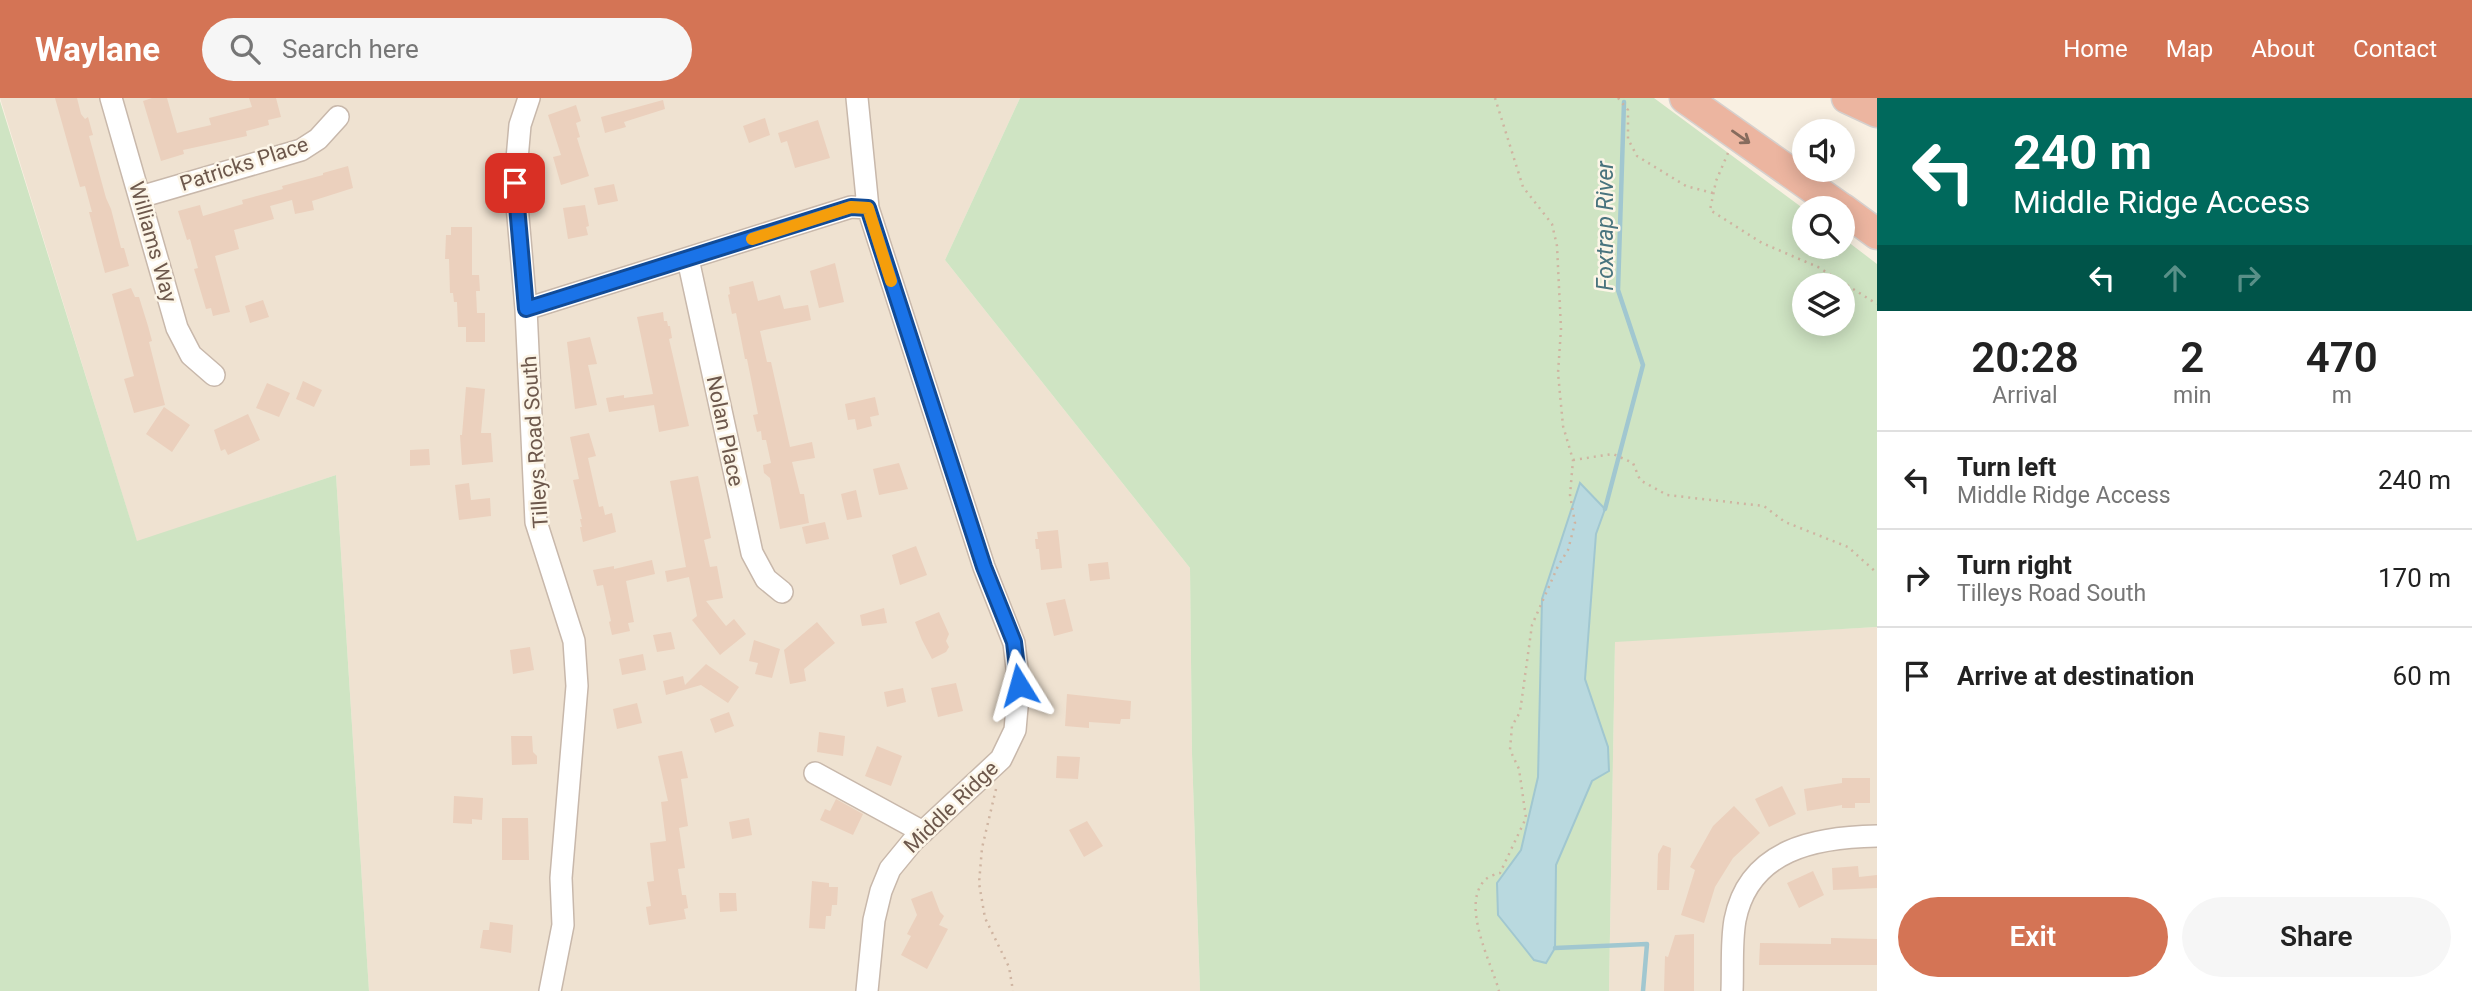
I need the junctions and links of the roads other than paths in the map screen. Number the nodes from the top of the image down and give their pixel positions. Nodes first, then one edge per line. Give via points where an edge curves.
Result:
1 (111, 98) edge
2 (529, 98) edge
3 (857, 98) edge
4 (1685, 98) edge
5 (1847, 98) edge
6 (1877, 113) edge
7 (338, 117) dead end
8 (1824, 196) edge
9 (140, 197) junction
10 (868, 208) junction
11 (1855, 218) edge
12 (1877, 233) edge
13 (688, 259) junction
14 (526, 309) junction
15 (214, 375) dead end
16 (782, 592) dead end
17 (815, 773) dead end
18 (923, 832) junction
19 (1877, 836) edge
20 (550, 991) edge
21 (867, 991) edge
22 (1732, 991) edge

1 - 9 street, Williams Way
2 - 14 street, Tilleys Road South via 520,125 515,183
3 - 10 street, Middle Ridge
4 -> 8 highway
5 - 6 highway
7 - 9 street, Patricks Place via 301,150
9 - 15 street, Williams Way via 181,338 191,355
10 - 13 street via 851,207
10 - 18 street, Middle Ridge via 984,567 1014,642 1019,685 1015,730 998,762
11 - 12 highway
13 - 14 street
13 - 16 street, Nolan Place via 751,553 766,579
14 - 20 street, Tilleys Road South via 536,522 574,641 577,686 561,878 563,925
17 - 18 street
18 - 21 street, Middle Ridge via 896,860 881,891
19 - 22 street via 1819,841 1796,848 1762,871 1750,884 1735,920

